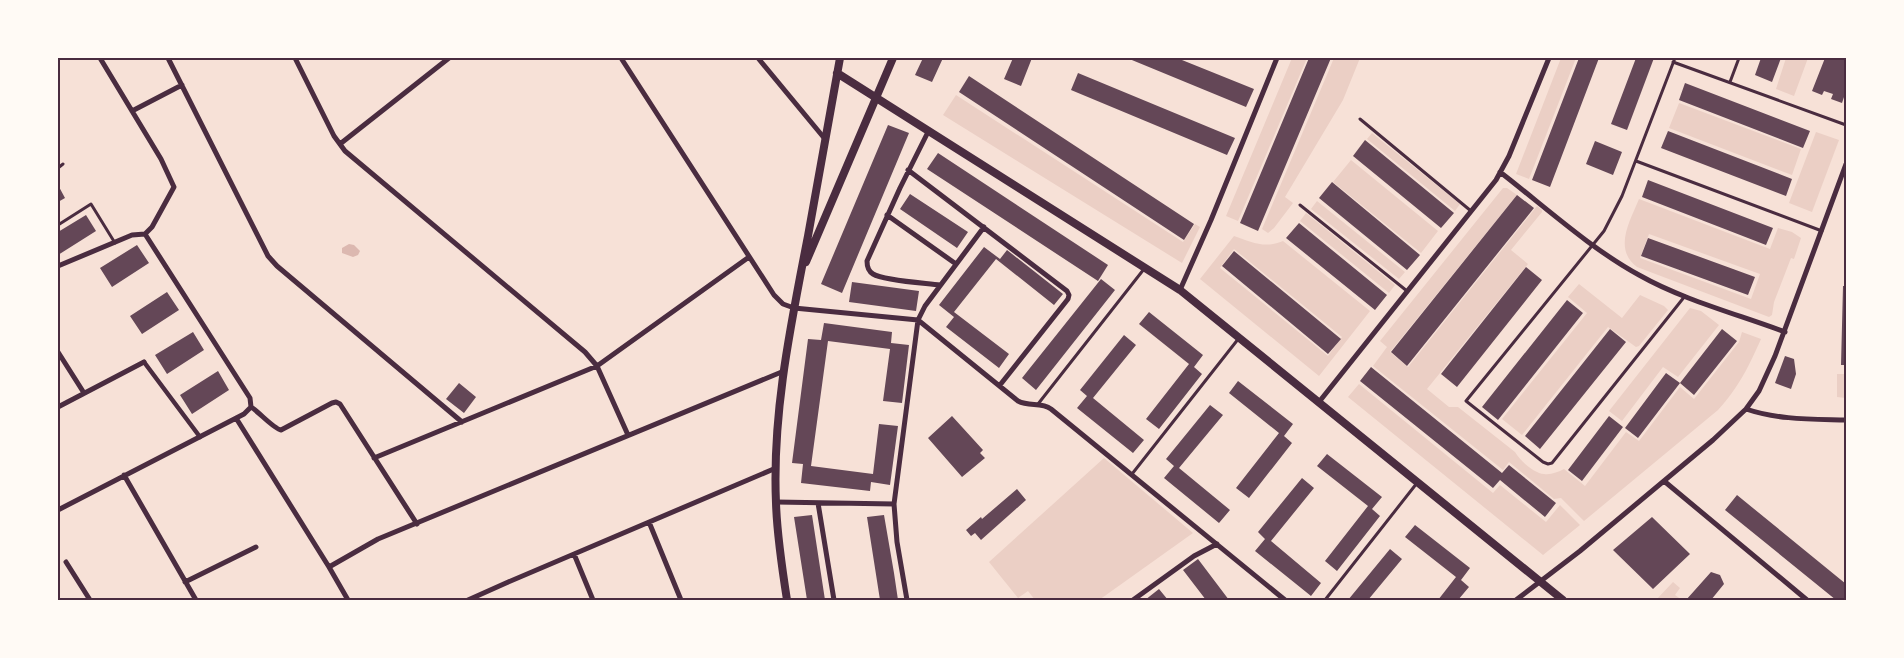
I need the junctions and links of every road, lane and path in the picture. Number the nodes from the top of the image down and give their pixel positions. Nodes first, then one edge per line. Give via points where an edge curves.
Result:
1 (100, 58) edge
2 (168, 58) edge
3 (295, 58) edge
4 (449, 58) edge
5 (621, 58) edge
6 (758, 58) edge
7 (840, 58) edge
8 (893, 58) edge
9 (1277, 58) edge
10 (1549, 58) edge
11 (1675, 58) edge
12 (1739, 58) edge
13 (1673, 62) junction
14 (837, 73) junction
15 (1730, 82) junction
16 (182, 86) junction
17 (876, 97) junction
18 (132, 111) junction
19 (1360, 119) dead end
20 (1846, 125) edge
21 (929, 130) junction
22 (825, 138) junction
23 (340, 144) junction
24 (1636, 161) junction
25 (63, 164) dead end
26 (1846, 164) edge
27 (58, 168) edge
28 (908, 170) junction
29 (1500, 172) junction
30 (1300, 205) dead end
31 (1471, 211) junction
32 (887, 215) junction
33 (58, 225) edge
34 (984, 227) junction
35 (1822, 231) junction
36 (145, 234) junction
37 (115, 243) junction
38 (1594, 245) junction
39 (749, 257) junction
40 (956, 264) junction
41 (58, 266) edge
42 (1146, 267) junction
43 (800, 276) junction
44 (940, 285) junction
45 (1180, 290) junction
46 (1407, 292) junction
47 (1686, 296) junction
48 (794, 308) junction
49 (918, 320) junction
50 (1785, 332) junction
51 (1239, 338) junction
52 (58, 352) edge
53 (144, 362) joint
54 (597, 366) junction
55 (784, 371) junction
56 (1000, 385) junction
57 (84, 393) junction
58 (1319, 402) junction
59 (1038, 404) junction
60 (58, 407) edge
61 (251, 407) junction
62 (1746, 409) junction
63 (236, 418) junction
64 (1846, 420) edge
65 (462, 422) junction
66 (628, 435) junction
67 (200, 437) junction
68 (374, 458) junction
69 (776, 468) junction
70 (1132, 474) junction
71 (124, 476) junction
72 (1664, 481) junction
73 (1417, 482) junction
74 (776, 502) junction
75 (818, 503) junction
76 (894, 504) junction
77 (58, 510) edge
78 (649, 522) junction
79 (416, 524) junction
80 (1217, 544) junction
81 (256, 546) dead end
82 (574, 554) junction
83 (66, 562) dead end
84 (329, 567) junction
85 (186, 582) junction
86 (1540, 582) junction
87 (90, 600) edge
88 (196, 600) edge
89 (348, 600) edge
90 (468, 600) edge
91 (593, 600) edge
92 (681, 600) edge
93 (788, 600) edge
94 (834, 600) edge
95 (907, 600) edge
96 (1133, 600) edge
97 (1285, 600) edge
98 (1325, 600) edge
99 (1516, 600) edge
100 (1563, 600) edge
101 (1807, 600) edge

1 - 18 street
2 - 16 street
3 - 23 street
4 - 23 street
5 - 39 street
6 - 22 street
7 - 14 street
8 - 17 street
9 - 45 street
10 - 29 street
11 - 13 lane
12 - 15 lane
13 - 15 lane
13 - 24 lane
14 - 17 street
14 - 22 street
15 - 20 lane
16 - 18 street
16 - 65 street via 268,256
17 - 21 street
17 - 43 street
18 - 36 street via 174,187
19 - 31 lane
21 - 28 street
21 - 42 street
22 - 43 street
23 - 54 street via 350,157 579,346
24 - 35 lane
24 - 38 lane via 1615,213
25 - 27 lane
26 - 35 street
28 - 32 street
28 - 34 street
29 - 31 street
29 - 38 street
30 - 46 lane
31 - 46 street
32 - 40 street
32 - 44 street via 867,261 870,271 879,277
33 - 37 lane via 91,204
34 - 40 street
34 - 56 street via 1069,295
35 - 50 street
36 - 37 street via 132,235
36 - 61 street via 250,398
37 - 41 street
38 - 47 street via 1638,275
38 - 47 lane via 1466,401 1543,462 1552,463
39 - 48 street via 778,299
39 - 54 street
40 - 44 street
42 - 45 street
42 - 59 lane
43 - 48 street
44 - 49 street
45 - 51 street
46 - 58 street
47 - 50 street
48 - 49 street
48 - 55 street
49 - 56 street
49 - 76 street
50 - 62 street via 1765,379
51 - 58 street
51 - 70 lane
52 - 57 street
53 - 57 street
53 - 67 street
54 - 65 street
54 - 66 street
55 - 66 street
55 - 69 street
56 - 59 street via 1023,403
57 - 60 street
58 - 73 street
59 - 70 street via 1051,409
61 - 63 street
61 - 68 street via 281,430 336,402
62 - 64 street via 1787,417
62 - 72 street via 1724,432
63 - 67 street
63 - 84 street
65 - 68 street
66 - 79 street
67 - 71 street
68 - 79 street
69 - 74 street
69 - 78 street
70 - 80 street
71 - 77 street
71 - 85 street
72 - 86 street
72 - 101 street
73 - 86 street
73 - 98 lane
74 - 75 street
74 - 93 street
75 - 76 street
75 - 94 street
76 - 95 street
78 - 82 street
78 - 92 street
79 - 84 street
80 - 96 street via 1194,556
80 - 97 street
81 - 85 street
82 - 90 street
82 - 91 street
83 - 87 street
84 - 89 street
85 - 88 street
86 - 99 street
86 - 100 street

